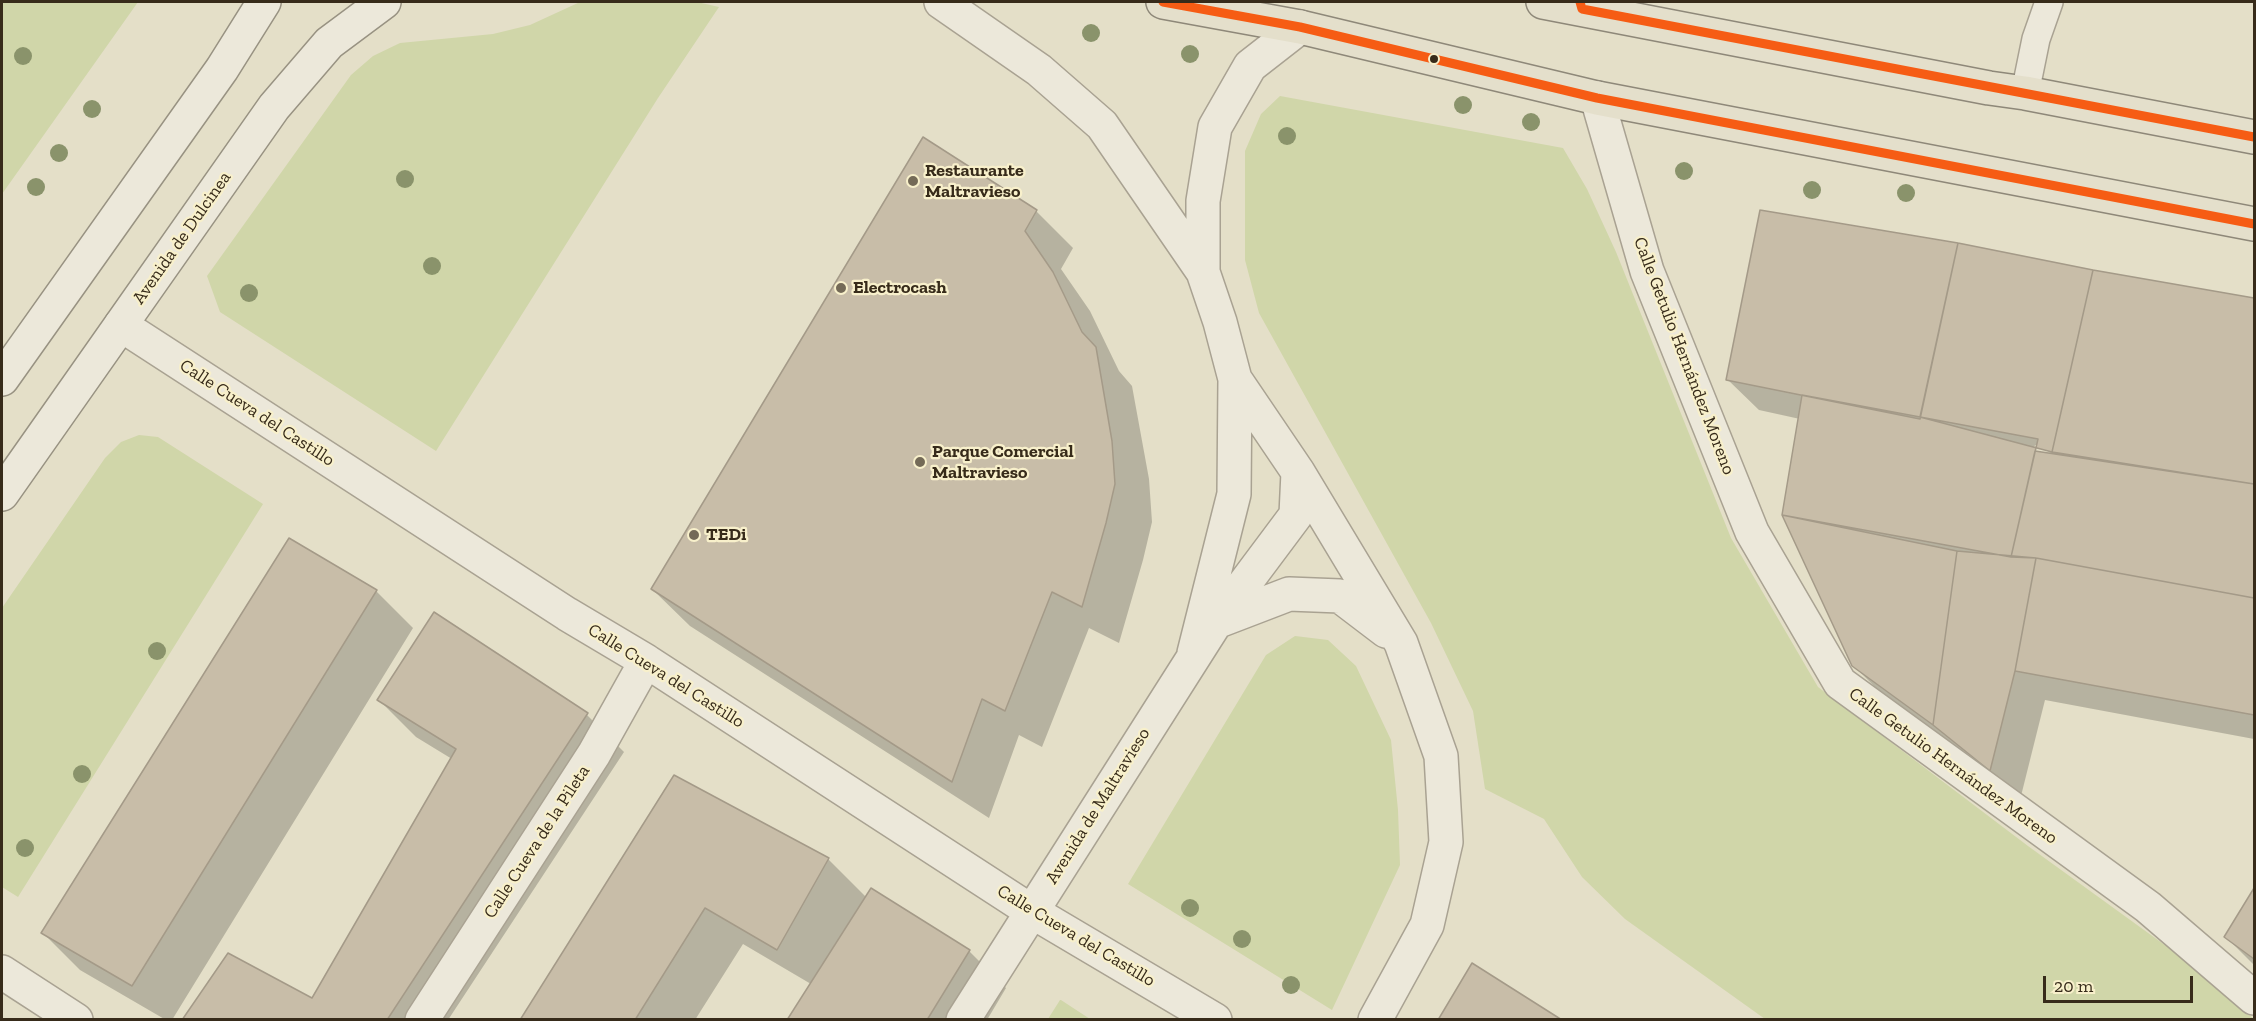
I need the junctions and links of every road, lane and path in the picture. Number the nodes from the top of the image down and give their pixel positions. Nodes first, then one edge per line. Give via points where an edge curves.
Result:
1 (264, 2) edge
2 (384, 2) edge
3 (941, 2) edge
4 (1163, 2) edge
5 (1543, 2) edge
6 (2049, 2) edge
7 (1581, 5) edge
8 (1300, 27) junction
9 (2025, 93) junction
10 (1597, 98) junction
11 (2254, 137) edge
12 (2254, 224) edge
13 (1203, 272) junction
14 (121, 325) junction
15 (2, 379) edge
16 (1235, 379) junction
17 (1298, 472) junction
18 (2, 494) edge
19 (1216, 622) junction
20 (1401, 643) junction
21 (1194, 653) junction
22 (646, 661) junction
23 (1031, 911) junction
24 (2, 972) edge
25 (2254, 998) edge
26 (76, 1020) edge
27 (422, 1020) edge
28 (963, 1020) edge
29 (1215, 1020) edge
30 (1375, 1020) edge

1 - 15 street via 222,69
2 - 14 street, Avenida de Dulcinea via 329,43 274,107
3 - 13 street, Avenida de Maltravieso via 1039,70 1102,125
4 - 8 main road
5 - 7 main road
6 - 9 lane via 2036,39
7 - 9 main road
8 - 10 main road
8 - 13 street, Avenida de Maltravieso via 1250,66 1215,127 1203,201
9 - 11 main road
10 - 12 main road
10 - 25 street, Calle Getulio Hernández Moreno via 1647,271 1752,532 1840,683 2148,907
13 - 16 street, Avenida de Maltravieso
14 - 18 street, Avenida de Dulcinea
14 - 22 street, Calle Cueva del Castillo
16 - 17 street, Avenida de Maltravieso
16 - 21 street, Avenida de Maltravieso via 1234,494
17 - 19 street, Avenida de Maltravieso via 1296,515
17 - 20 street, Avenida de Maltravieso
19 - 20 street via 1289,594 1340,596
19 - 21 street, Avenida de Maltravieso
20 - 30 street, Avenida de Maltravieso via 1441,756 1446,842 1427,925
21 - 23 street, Avenida de Maltravieso
22 - 23 street, Calle Cueva del Castillo
22 - 27 street, Calle Cueva de la Pileta via 594,754
23 - 28 street, Avenida de Maltravieso
23 - 29 street, Calle Cueva del Castillo
24 - 26 street

